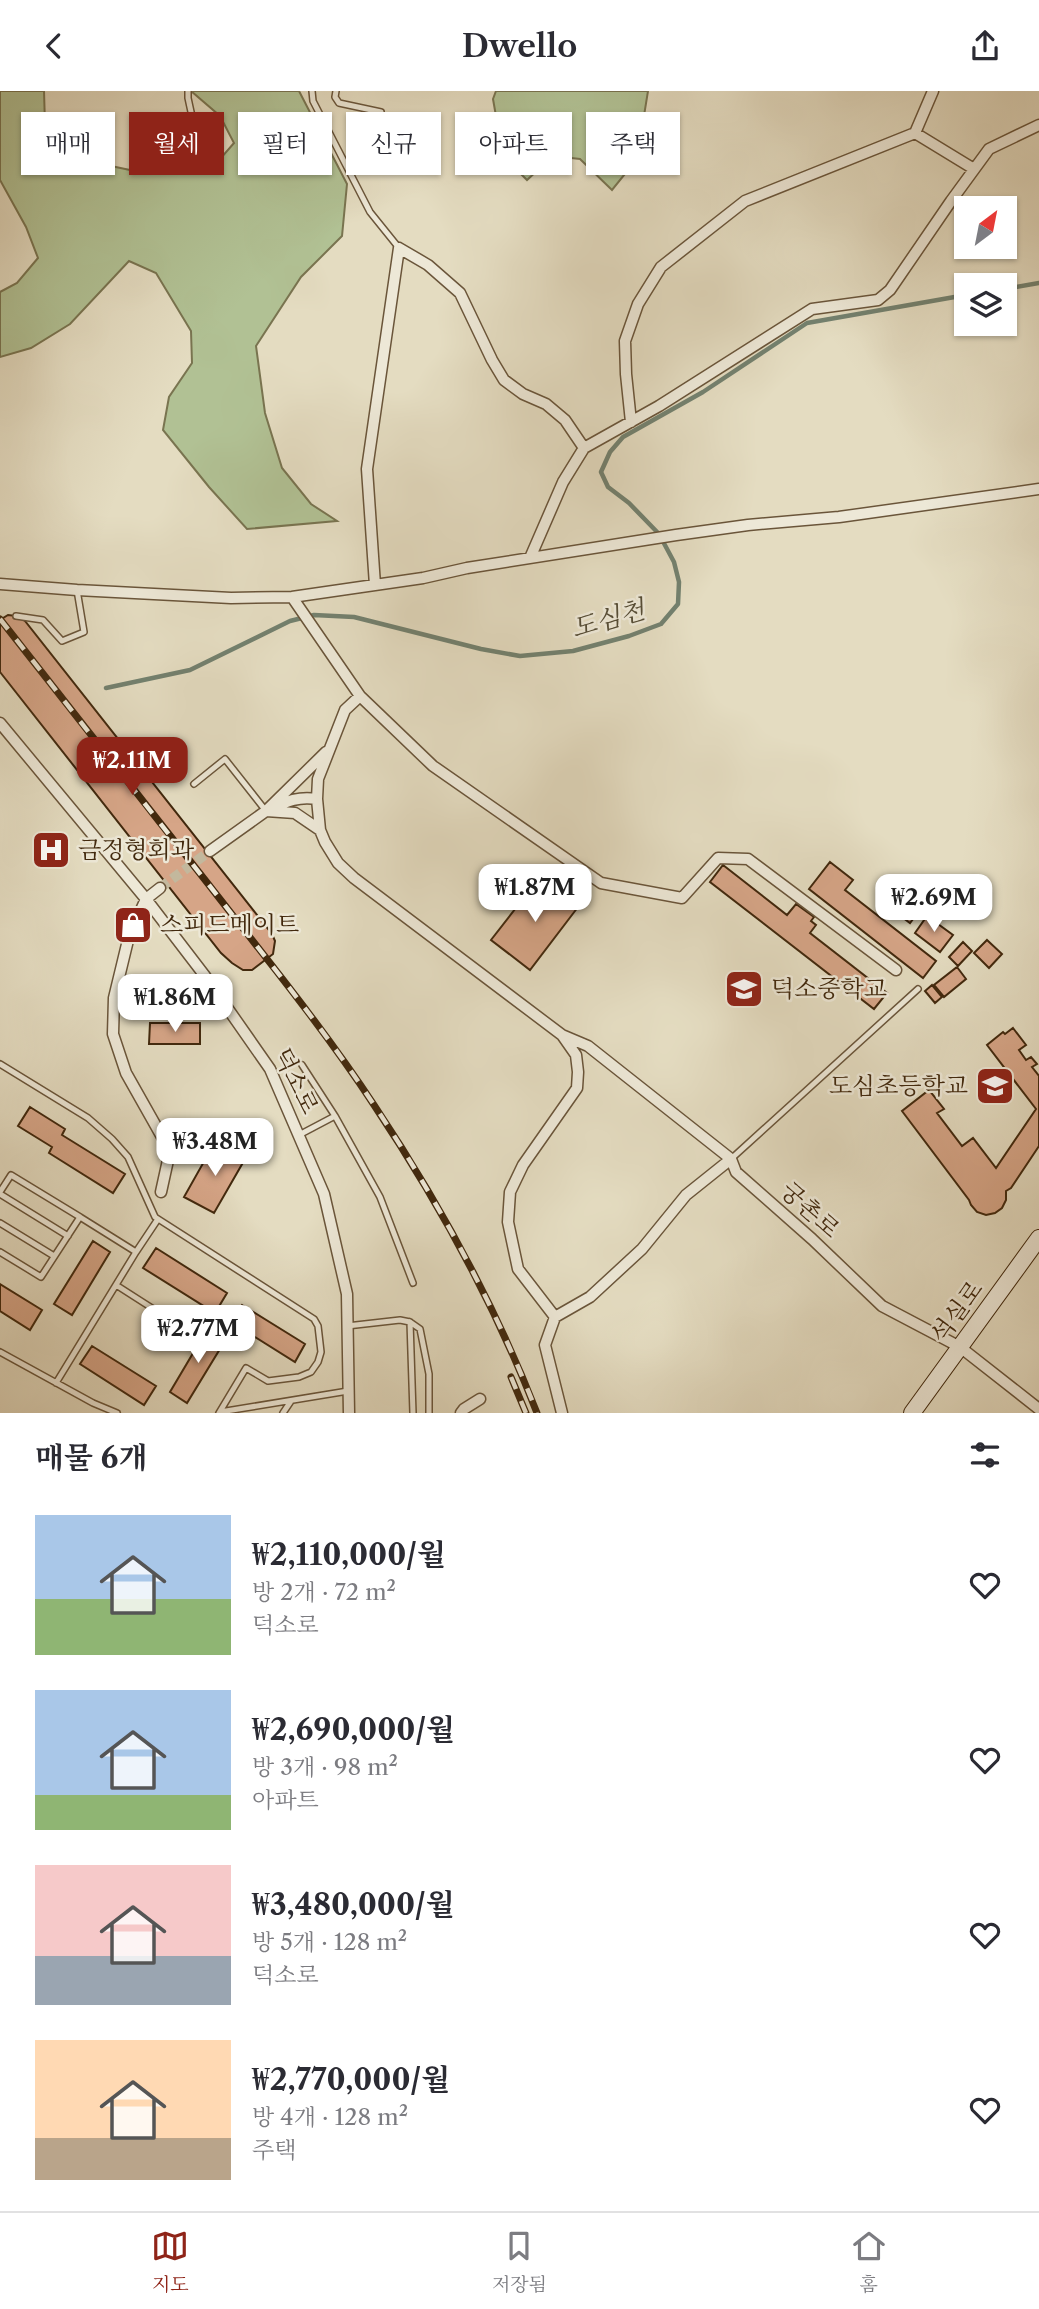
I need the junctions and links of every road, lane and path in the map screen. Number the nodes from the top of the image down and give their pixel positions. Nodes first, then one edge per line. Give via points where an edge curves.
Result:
1 (188, 91) edge
2 (312, 91) edge
3 (336, 91) edge
4 (933, 91) edge
5 (191, 112) edge
6 (381, 112) edge
7 (1039, 125) edge
8 (915, 133) junction
9 (974, 169) junction
10 (399, 249) junction
11 (631, 422) junction
12 (584, 449) junction
13 (1039, 489) edge
14 (530, 558) junction
15 (0, 584) edge
16 (375, 585) junction
17 (77, 590) junction
18 (292, 597) junction
19 (16, 616) dead end
20 (360, 696) junction
21 (0, 723) edge
22 (328, 750) junction
23 (194, 784) dead end
24 (317, 799) junction
25 (266, 811) junction
26 (320, 830) junction
27 (210, 851) tunnel mouth
28 (160, 888) tunnel mouth
29 (146, 899) junction
30 (896, 970) dead end
31 (918, 989) dead end
32 (562, 1035) junction
33 (0, 1064) edge
34 (302, 1065) dead end
35 (335, 1116) junction
36 (299, 1135) junction
37 (731, 1159) junction
38 (162, 1192) dead end
39 (0, 1193) edge
40 (80, 1217) junction
41 (158, 1219) junction
42 (0, 1223) edge
43 (68, 1236) junction
44 (1039, 1238) edge
45 (0, 1252) edge
46 (136, 1252) junction
47 (54, 1256) junction
48 (414, 1283) dead end
49 (116, 1285) junction
50 (555, 1317) junction
51 (410, 1322) junction
52 (347, 1326) junction
53 (168, 1345) dead end
54 (960, 1347) junction
55 (0, 1352) edge
56 (57, 1383) junction
57 (348, 1391) junction
58 (480, 1399) dead end
59 (291, 1401) junction
60 (1039, 1409) edge
61 (117, 1413) edge
62 (218, 1413) edge
63 (283, 1413) edge
64 (349, 1413) edge
65 (413, 1413) edge
66 (429, 1413) edge
67 (461, 1413) edge
68 (562, 1413) edge
69 (912, 1413) edge

1 - 5 lane
2 - 10 lane via 370,212
3 - 6 lane via 339,103
4 - 8 street
7 - 9 street via 989,149
8 - 9 street
8 - 11 street via 745,201 661,267 638,304 625,341
9 - 11 street via 890,291 878,300 812,309
10 - 12 street via 428,265 460,293 504,380 565,420
10 - 16 street via 367,469
11 - 12 street
12 - 14 street via 563,482
13 - 14 street
14 - 16 street
15 - 17 street
16 - 18 street
17 - 18 street
17 - 19 lane via 84,632 62,641 43,620
18 - 20 street
20 - 22 street via 345,710
20 - 30 street via 433,766 601,883 682,898 718,858 748,859
21 - 29 street, 덕소로
22 - 24 street
22 - 25 street
23 - 25 lane via 225,759
24 - 25 street via 290,800
24 - 26 street
25 - 26 street via 295,813
25 - 27 street
26 - 32 street, 궁촌로 via 338,863 354,878
28 - 29 street
29 - 36 street, 덕소로 via 271,1069
29 - 38 street via 129,936 114,998 113,1034 126,1073 170,1151
31 - 37 lane
32 - 37 street, 궁촌로 via 588,1046
32 - 50 street via 576,1055 577,1088 523,1165 510,1192 508,1221 518,1269
33 - 41 lane via 88,1118 111,1139 128,1157
34 - 35 lane
35 - 36 lane
35 - 48 lane via 380,1197
36 - 52 street, 덕소로 via 324,1194 347,1294
37 - 50 street via 686,1195 642,1249 590,1297
37 - 54 street, 궁촌로 via 736,1172 882,1306
39 - 40 lane via 11,1175
39 - 43 lane
40 - 43 lane
40 - 46 lane
41 - 46 lane
41 - 62 lane via 314,1319 318,1326 321,1352 311,1372 268,1381 246,1368
42 - 47 lane
43 - 47 lane
44 - 54 street, 석실로
45 - 47 lane via 41,1277
46 - 49 lane
49 - 53 lane via 180,1326
49 - 56 lane
50 - 68 street via 545,1345
51 - 52 lane
51 - 65 lane
51 - 66 lane via 420,1329 429,1374
52 - 57 street, 덕소로
54 - 60 street, 궁촌로
54 - 69 street, 석실로
55 - 56 lane
56 - 61 lane
57 - 59 lane
57 - 64 street, 덕소로
58 - 67 street
59 - 62 lane
59 - 63 lane

